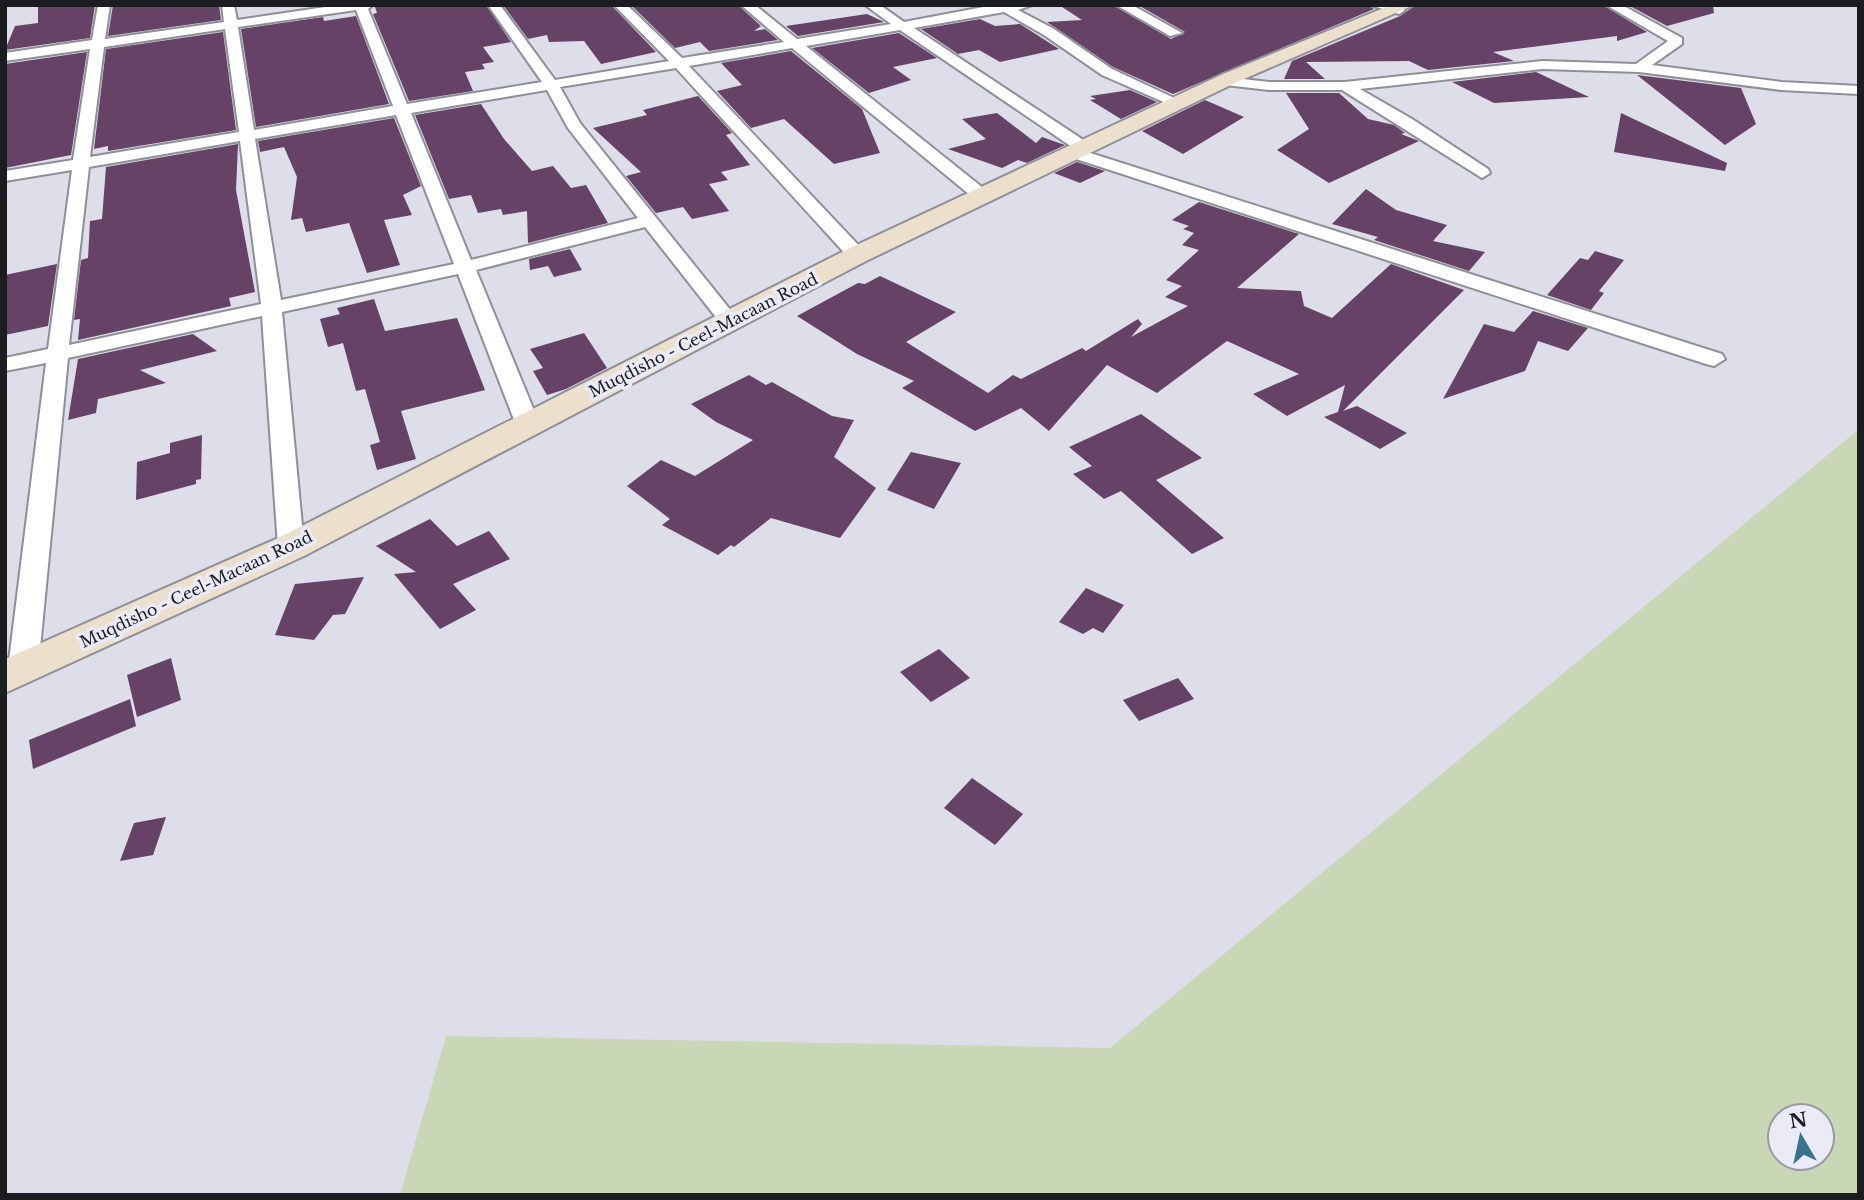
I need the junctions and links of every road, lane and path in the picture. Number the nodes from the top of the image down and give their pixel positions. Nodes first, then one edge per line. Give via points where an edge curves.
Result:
1 (104, 5) edge
2 (228, 5) edge
3 (367, 5) edge
4 (494, 5) edge
5 (620, 5) edge
6 (747, 5) edge
7 (871, 5) edge
8 (1026, 5) edge
9 (1122, 5) edge
10 (1612, 5) edge
11 (360, 6) edge
12 (1003, 7) edge
13 (1394, 7) edge
14 (229, 26) junction
15 (902, 26) junction
16 (1175, 33) dead end
17 (97, 44) junction
18 (794, 44) junction
19 (5, 57) edge
20 (679, 63) junction
21 (1639, 68) junction
22 (1225, 81) junction
23 (551, 84) junction
24 (1345, 86) junction
25 (1859, 90) edge
26 (1180, 104) junction
27 (402, 109) junction
28 (246, 136) junction
29 (1079, 150) junction
30 (78, 164) junction
31 (1482, 173) dead end
32 (5, 176) edge
33 (982, 196) junction
34 (649, 221) junction
35 (858, 255) junction
36 (465, 267) junction
37 (272, 309) junction
38 (729, 321) junction
39 (60, 353) junction
40 (1714, 359) dead end
41 (5, 365) edge
42 (528, 425) junction
43 (291, 547) junction
44 (14, 673) edge

1 - 17 street
2 - 14 street
3 - 11 street
4 - 23 street
5 - 20 street
6 - 18 street
7 - 15 street
8 - 12 street
9 - 16 street
10 - 21 street via 1677,41
11 - 14 street
11 - 27 street
12 - 15 street
12 - 26 street via 1107,72
13 - 22 street, Muqdisho - Ceel-Macaan Road
14 - 17 street
14 - 28 street
15 - 18 street
15 - 29 street
17 - 19 street
17 - 30 street
18 - 20 street
18 - 33 street
20 - 23 street
20 - 35 street
21 - 24 street via 1542,65
21 - 25 street via 1781,86
22 - 24 street
22 - 26 street, Muqdisho - Ceel-Macaan Road
23 - 27 street
23 - 34 street via 573,125
24 - 31 street
26 - 29 street, Muqdisho - Ceel-Macaan Road
27 - 28 street
27 - 36 street
28 - 30 street
28 - 37 street
29 - 33 street, Muqdisho - Ceel-Macaan Road
29 - 40 street
30 - 32 street
30 - 39 street
33 - 35 street, Muqdisho - Ceel-Macaan Road
34 - 36 street
34 - 38 street
35 - 38 street, Muqdisho - Ceel-Macaan Road
36 - 37 street
36 - 42 street
37 - 39 street
37 - 43 street
38 - 42 street, Muqdisho - Ceel-Macaan Road
39 - 41 street
39 - 44 street
42 - 43 street, Muqdisho - Ceel-Macaan Road
43 - 44 street, Muqdisho - Ceel-Macaan Road

